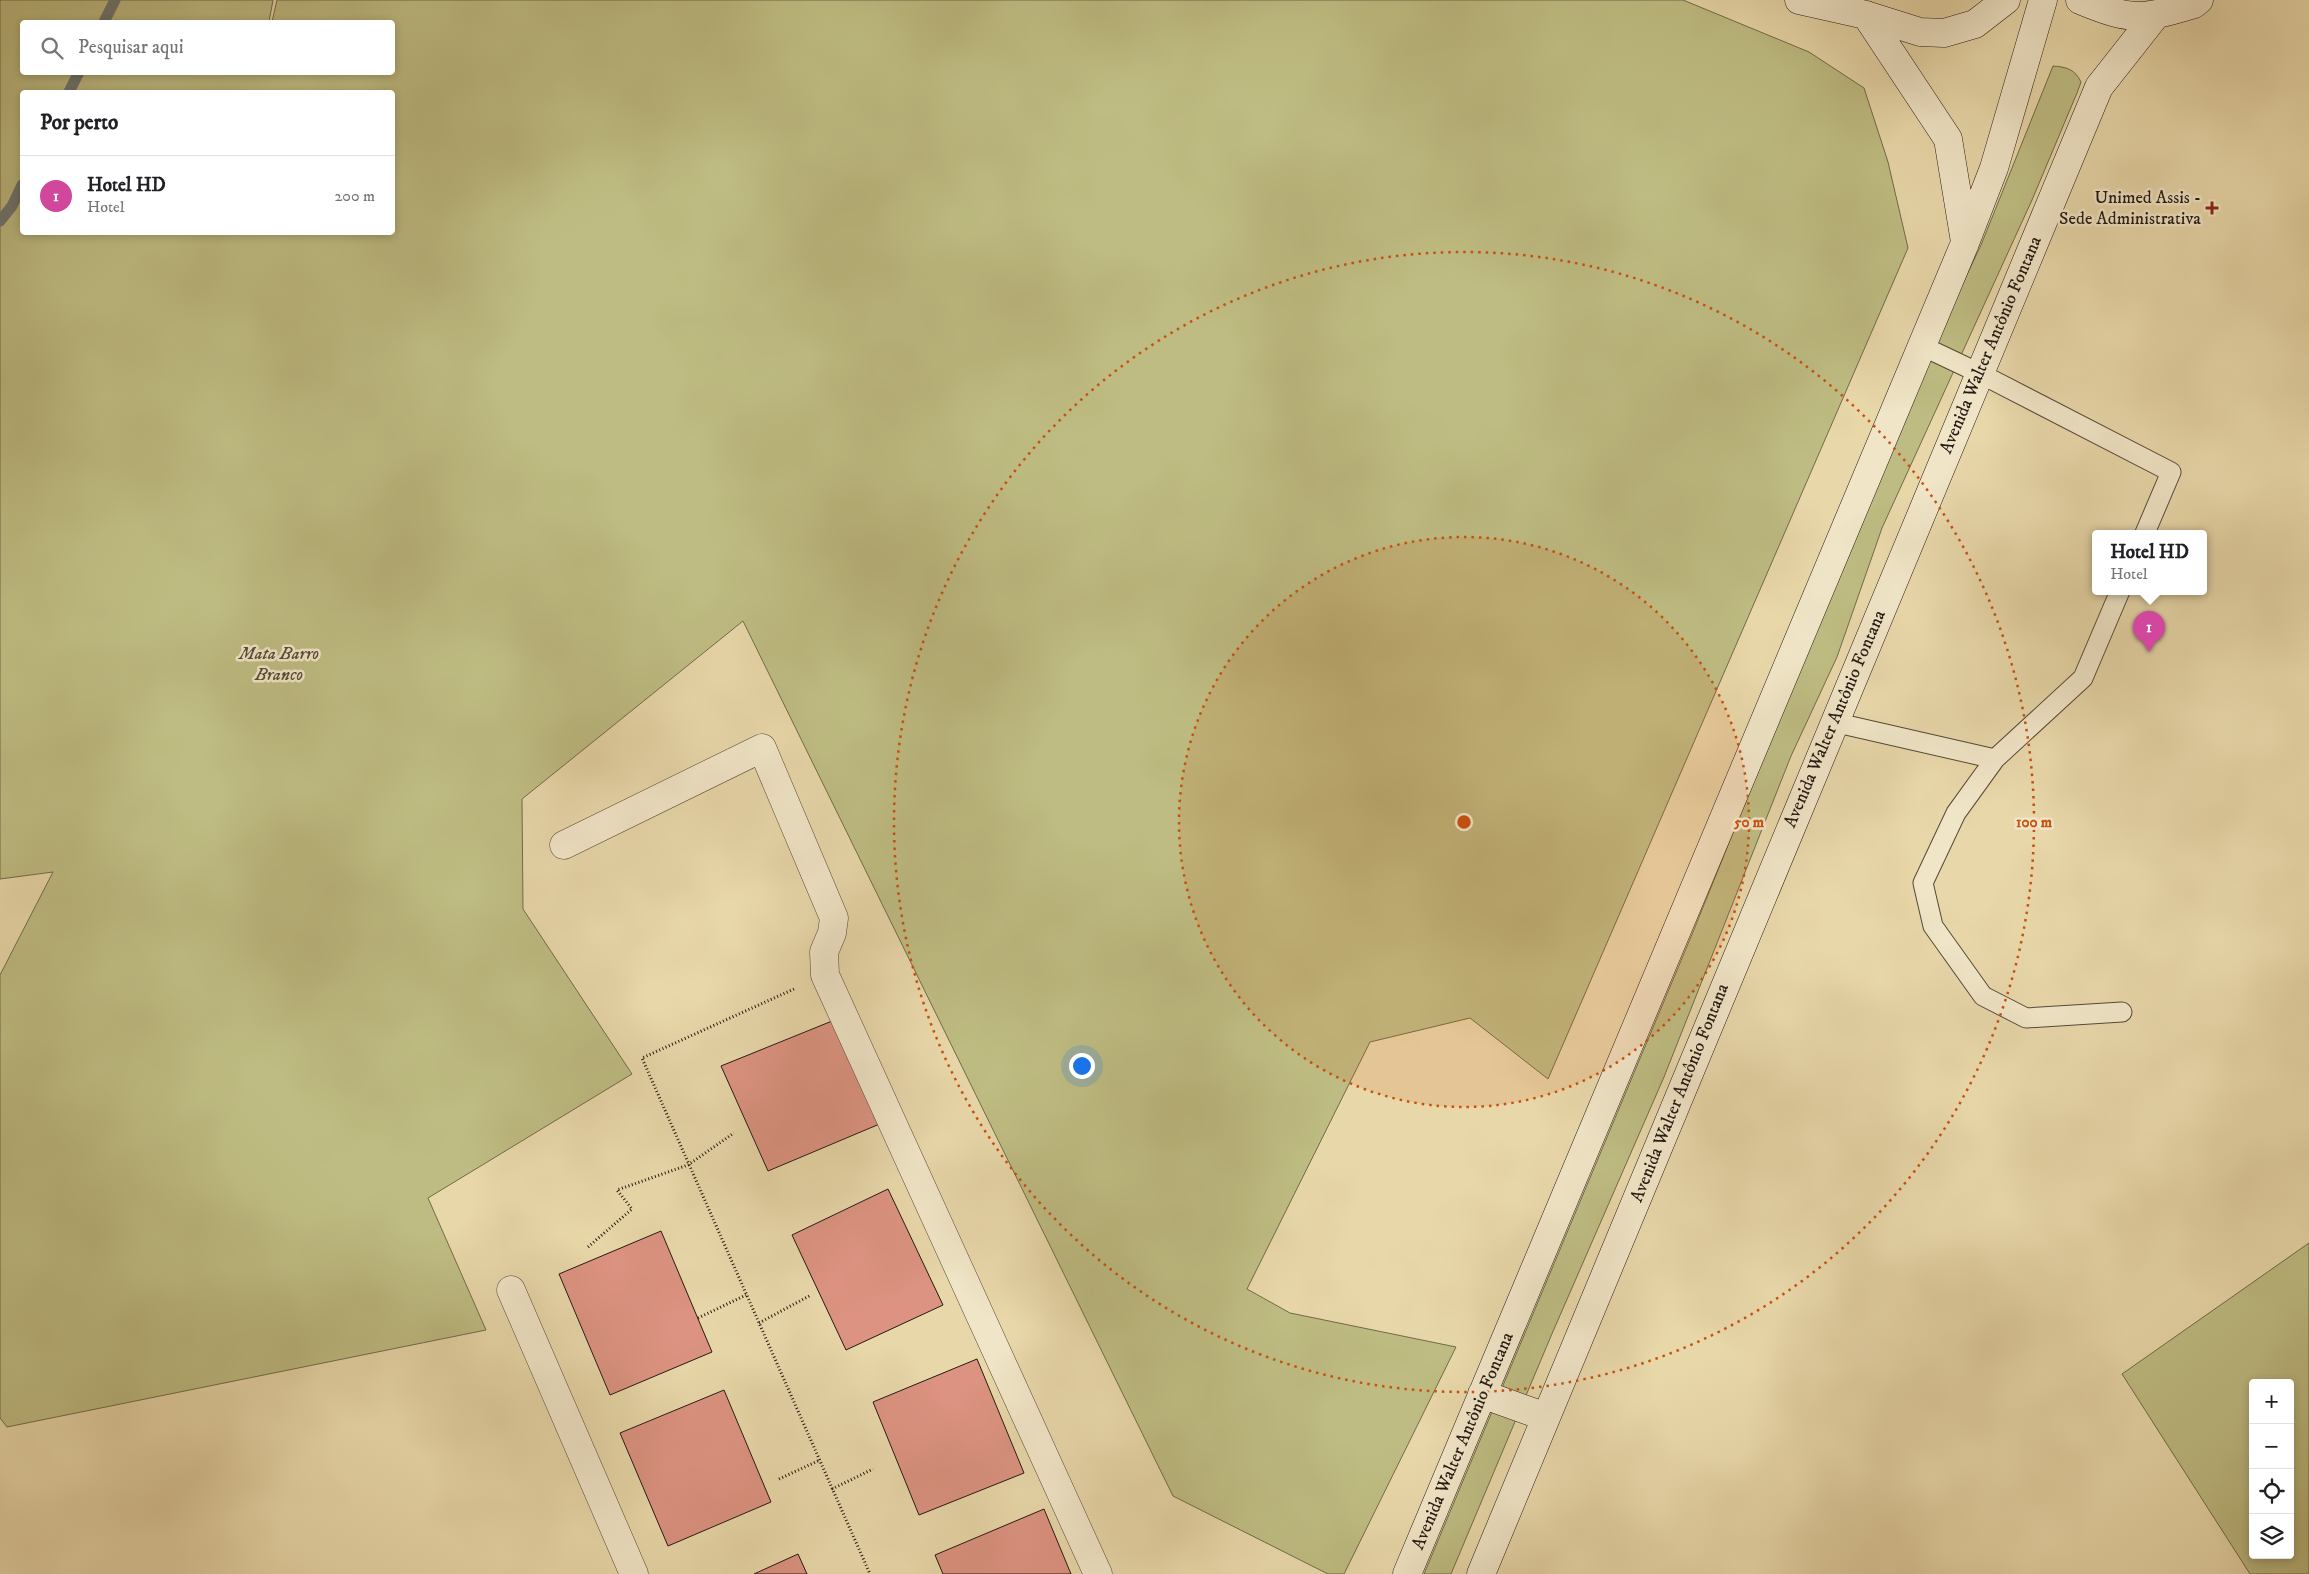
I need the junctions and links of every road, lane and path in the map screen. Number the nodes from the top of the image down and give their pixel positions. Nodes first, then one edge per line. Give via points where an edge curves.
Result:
1 (1799, 0) edge
2 (2006, 0) edge
3 (2043, 0) edge
4 (2080, 0) edge
5 (2199, 0) edge
6 (1866, 15) junction
7 (2155, 16) junction
8 (1965, 243) junction
9 (1922, 346) junction
10 (1979, 373) junction
11 (2145, 530) edge
12 (2118, 595) edge
13 (1833, 722) junction
14 (1995, 759) junction
15 (564, 845) dead end
16 (825, 975) junction
17 (2122, 1012) dead end
18 (734, 1133) dead end
19 (688, 1165) junction
20 (588, 1247) dead end
21 (511, 1290) dead end
22 (746, 1295) junction
23 (811, 1295) dead end
24 (698, 1318) dead end
25 (759, 1323) junction
26 (1482, 1394) junction
27 (1546, 1417) junction
28 (820, 1460) junction
29 (873, 1469) dead end
30 (779, 1479) dead end
31 (832, 1489) junction
32 (634, 1574) edge
33 (870, 1574) edge
34 (1098, 1574) edge
35 (1408, 1574) edge
36 (1481, 1574) edge

1 - 6 main road
2 - 6 main road via 1975,24 1944,33 1920,32
3 - 8 main road, Avenida Walter Antônio Fontana via 1994,168
4 - 7 main road via 2113,14
5 - 7 main road
6 - 8 main road via 1948,139
7 - 10 main road, Avenida Walter Antônio Fontana via 2099,87
8 - 9 main road, Avenida Walter Antônio Fontana
9 - 10 lane
9 - 26 main road, Avenida Walter Antônio Fontana
10 - 11 lane via 2171,472
10 - 13 main road, Avenida Walter Antônio Fontana
12 - 14 lane via 2083,678
13 - 14 lane
13 - 27 main road, Avenida Walter Antônio Fontana
14 - 17 lane via 1956,813 1924,883 1933,926 1983,996 2026,1018
15 - 16 main road via 762,748 834,918 824,952
16 - 19 path via 642,1058
16 - 34 main road
18 - 19 path
19 - 20 path via 617,1190 632,1209
19 - 22 path
21 - 32 main road
22 - 24 path
22 - 25 path
23 - 25 path
25 - 28 path
26 - 27 main road
26 - 35 main road, Avenida Walter Antônio Fontana
27 - 36 main road, Avenida Walter Antônio Fontana
28 - 30 path
28 - 31 path
29 - 31 path
31 - 33 path

